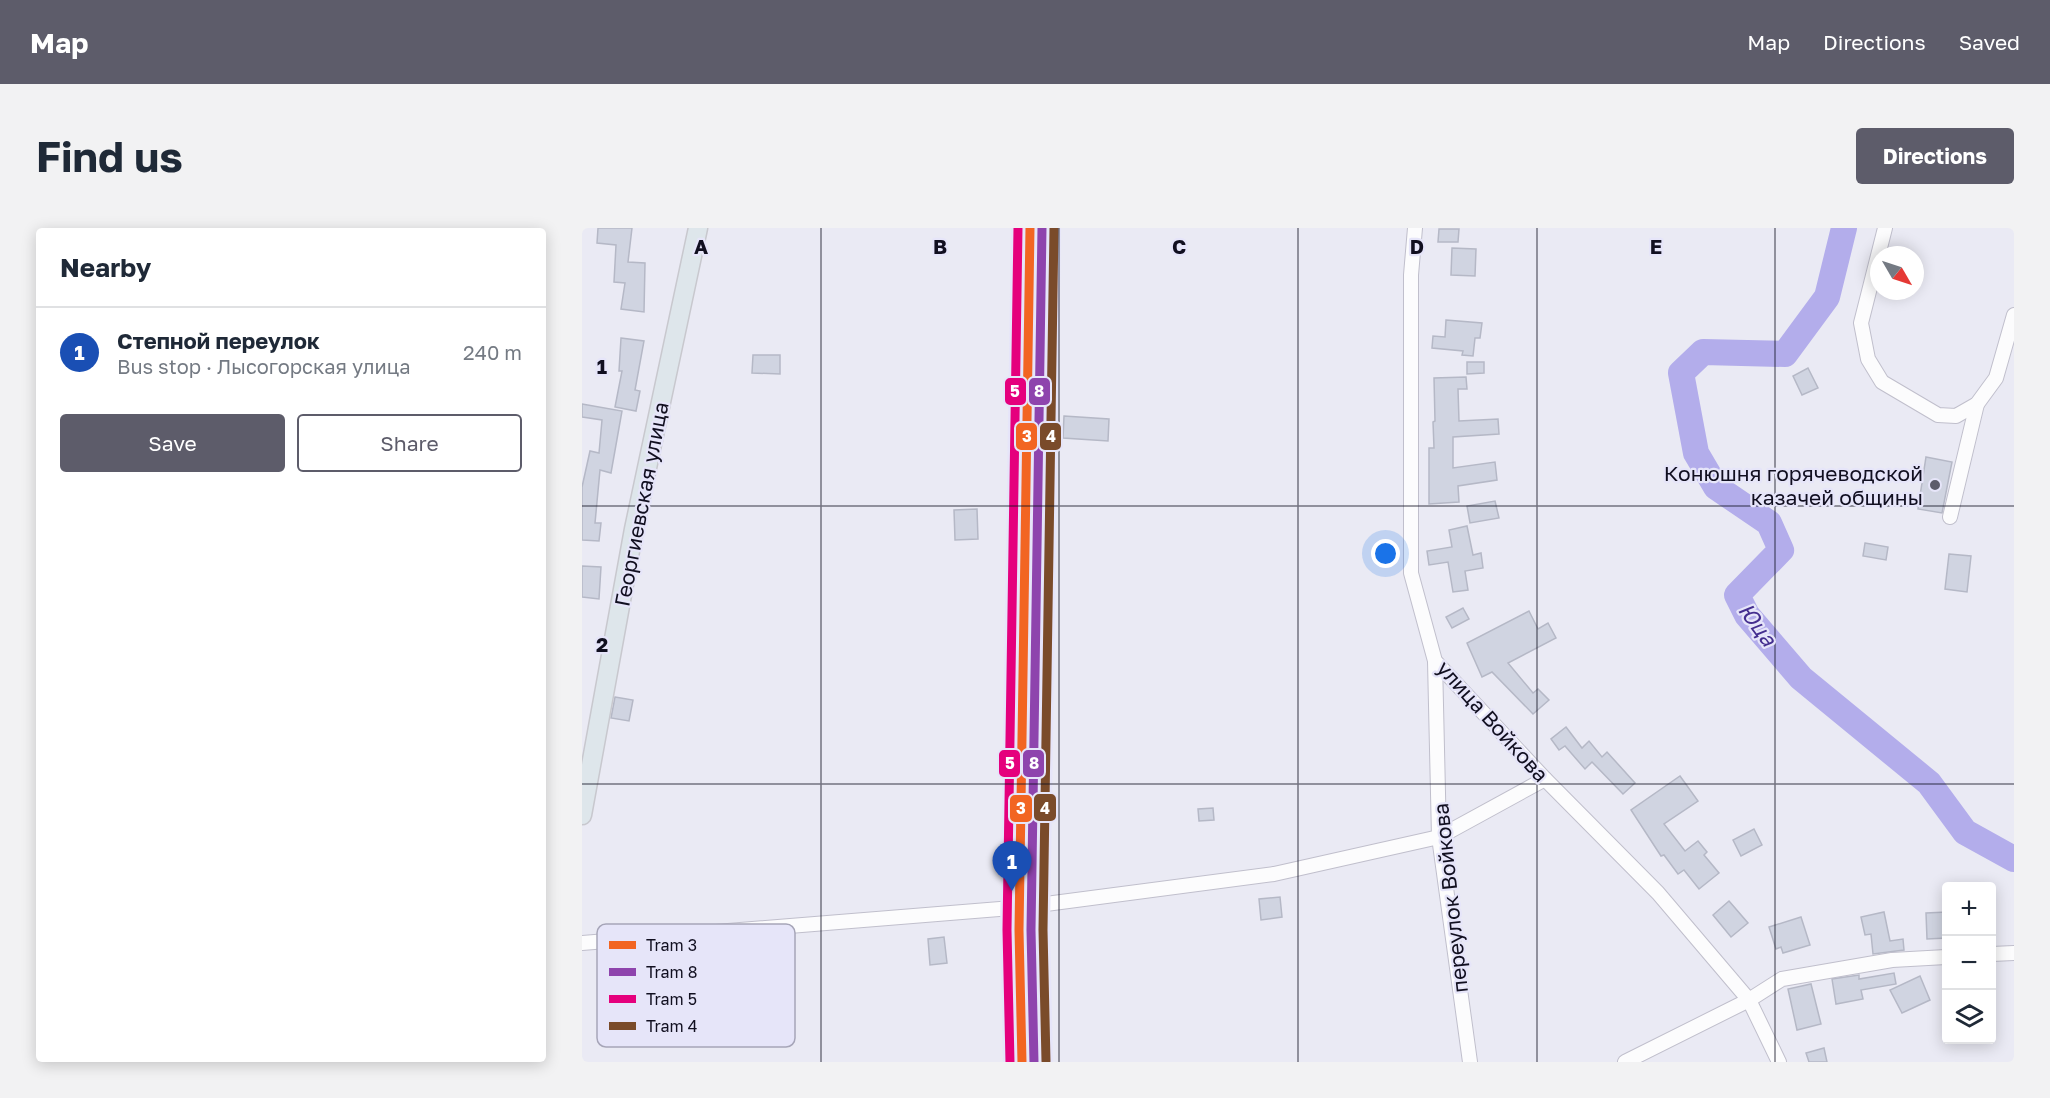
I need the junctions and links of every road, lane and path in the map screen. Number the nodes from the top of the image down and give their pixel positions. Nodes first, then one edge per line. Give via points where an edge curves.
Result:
1 (698, 228) edge
2 (1043, 228) edge
3 (1415, 228) edge
4 (1885, 228) edge
5 (2014, 315) edge
6 (1977, 404) junction
7 (1950, 517) dead end
8 (1435, 661) junction
9 (1545, 779) junction
10 (582, 815) edge
11 (1439, 837) junction
12 (1023, 907) junction
13 (795, 926) edge
14 (597, 942) edge
15 (582, 943) edge
16 (2014, 953) edge
17 (1996, 954) edge
18 (1942, 957) edge
19 (1749, 1000) junction
20 (1026, 1062) edge
21 (1470, 1062) edge
22 (1625, 1062) edge
23 (1779, 1062) edge

1 - 10 main road, Георгиевская улица via 634,529
2 - 12 street
3 - 8 street, улица Войкова via 1411,275 1410,573
4 - 6 street via 1861,323 1868,358 1882,382 1938,415 1956,416
5 - 6 street via 1995,378
6 - 7 street
8 - 9 street, улица Войкова
8 - 11 street, переулок Войкова
9 - 11 street
9 - 19 street, улица Войкова via 1658,893
11 - 12 street via 1274,874
11 - 21 street, переулок Войкова
12 - 13 street
12 - 20 street
14 - 15 street
16 - 17 street
18 - 19 street via 1892,960 1782,979
19 - 22 street
19 - 23 street, улица Войкова

